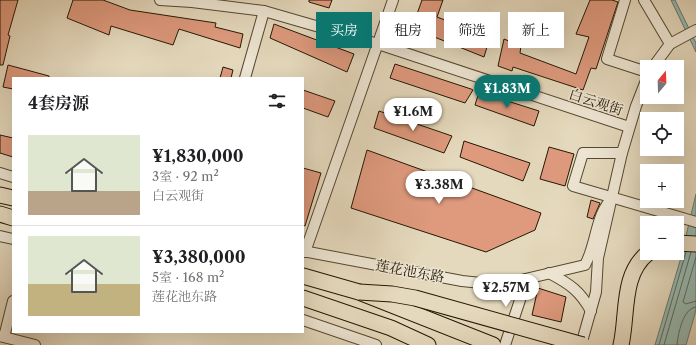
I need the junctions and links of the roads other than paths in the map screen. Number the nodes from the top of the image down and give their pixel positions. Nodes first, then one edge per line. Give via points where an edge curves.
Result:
1 (160, 0) edge
2 (393, 0) edge
3 (625, 0) edge
4 (644, 0) edge
5 (264, 11) junction
6 (696, 30) edge
7 (378, 44) junction
8 (670, 44) junction
9 (658, 60) edge
10 (640, 70) edge
11 (245, 77) edge
12 (640, 97) edge
13 (629, 128) junction
14 (622, 153) junction
15 (0, 173) edge
16 (12, 177) edge
17 (0, 195) edge
18 (12, 198) edge
19 (613, 198) junction
20 (0, 214) edge
21 (12, 218) edge
22 (696, 222) edge
23 (0, 236) edge
24 (12, 239) edge
25 (684, 243) edge
26 (696, 244) edge
27 (304, 252) edge
28 (641, 260) edge
29 (550, 273) junction
30 (304, 276) edge
31 (527, 279) junction
32 (359, 292) junction
33 (304, 298) edge
34 (12, 304) edge
35 (591, 311) junction
36 (304, 320) edge
37 (2, 336) edge
38 (23, 337) edge
39 (35, 345) edge
40 (376, 345) edge
41 (427, 345) edge
42 (493, 345) edge
43 (505, 345) edge
44 (582, 345) edge
45 (621, 345) edge

1 - 5 street, 白云观街
2 - 7 street
3 - 10 street via 607,59
4 - 8 street
5 - 7 street, 白云观街
5 - 11 street
6 - 8 street
7 - 13 street, 白云观街
7 - 27 street
8 - 9 street
12 - 13 street
13 - 14 street
14 - 19 street
14 - 19 street via 583,153 573,186
15 - 16 street
17 - 18 highway
19 - 22 street
19 - 29 street, 莲花池东路 via 604,206 591,254 585,265
19 - 35 street via 598,258 596,292
20 - 21 highway
23 - 24 street
25 - 26 highway
27 - 31 street, 莲花池东路 via 462,281 500,285
28 - 45 highway via 628,285
29 - 31 street, 莲花池东路
29 - 35 street via 567,282 583,296
30 - 32 highway
31 - 43 street
32 - 42 highway
32 - 44 highway, bridge via 416,298
33 - 41 highway via 391,328
34 - 37 street
35 - 44 street
36 - 40 street
37 - 38 street
38 - 39 street

